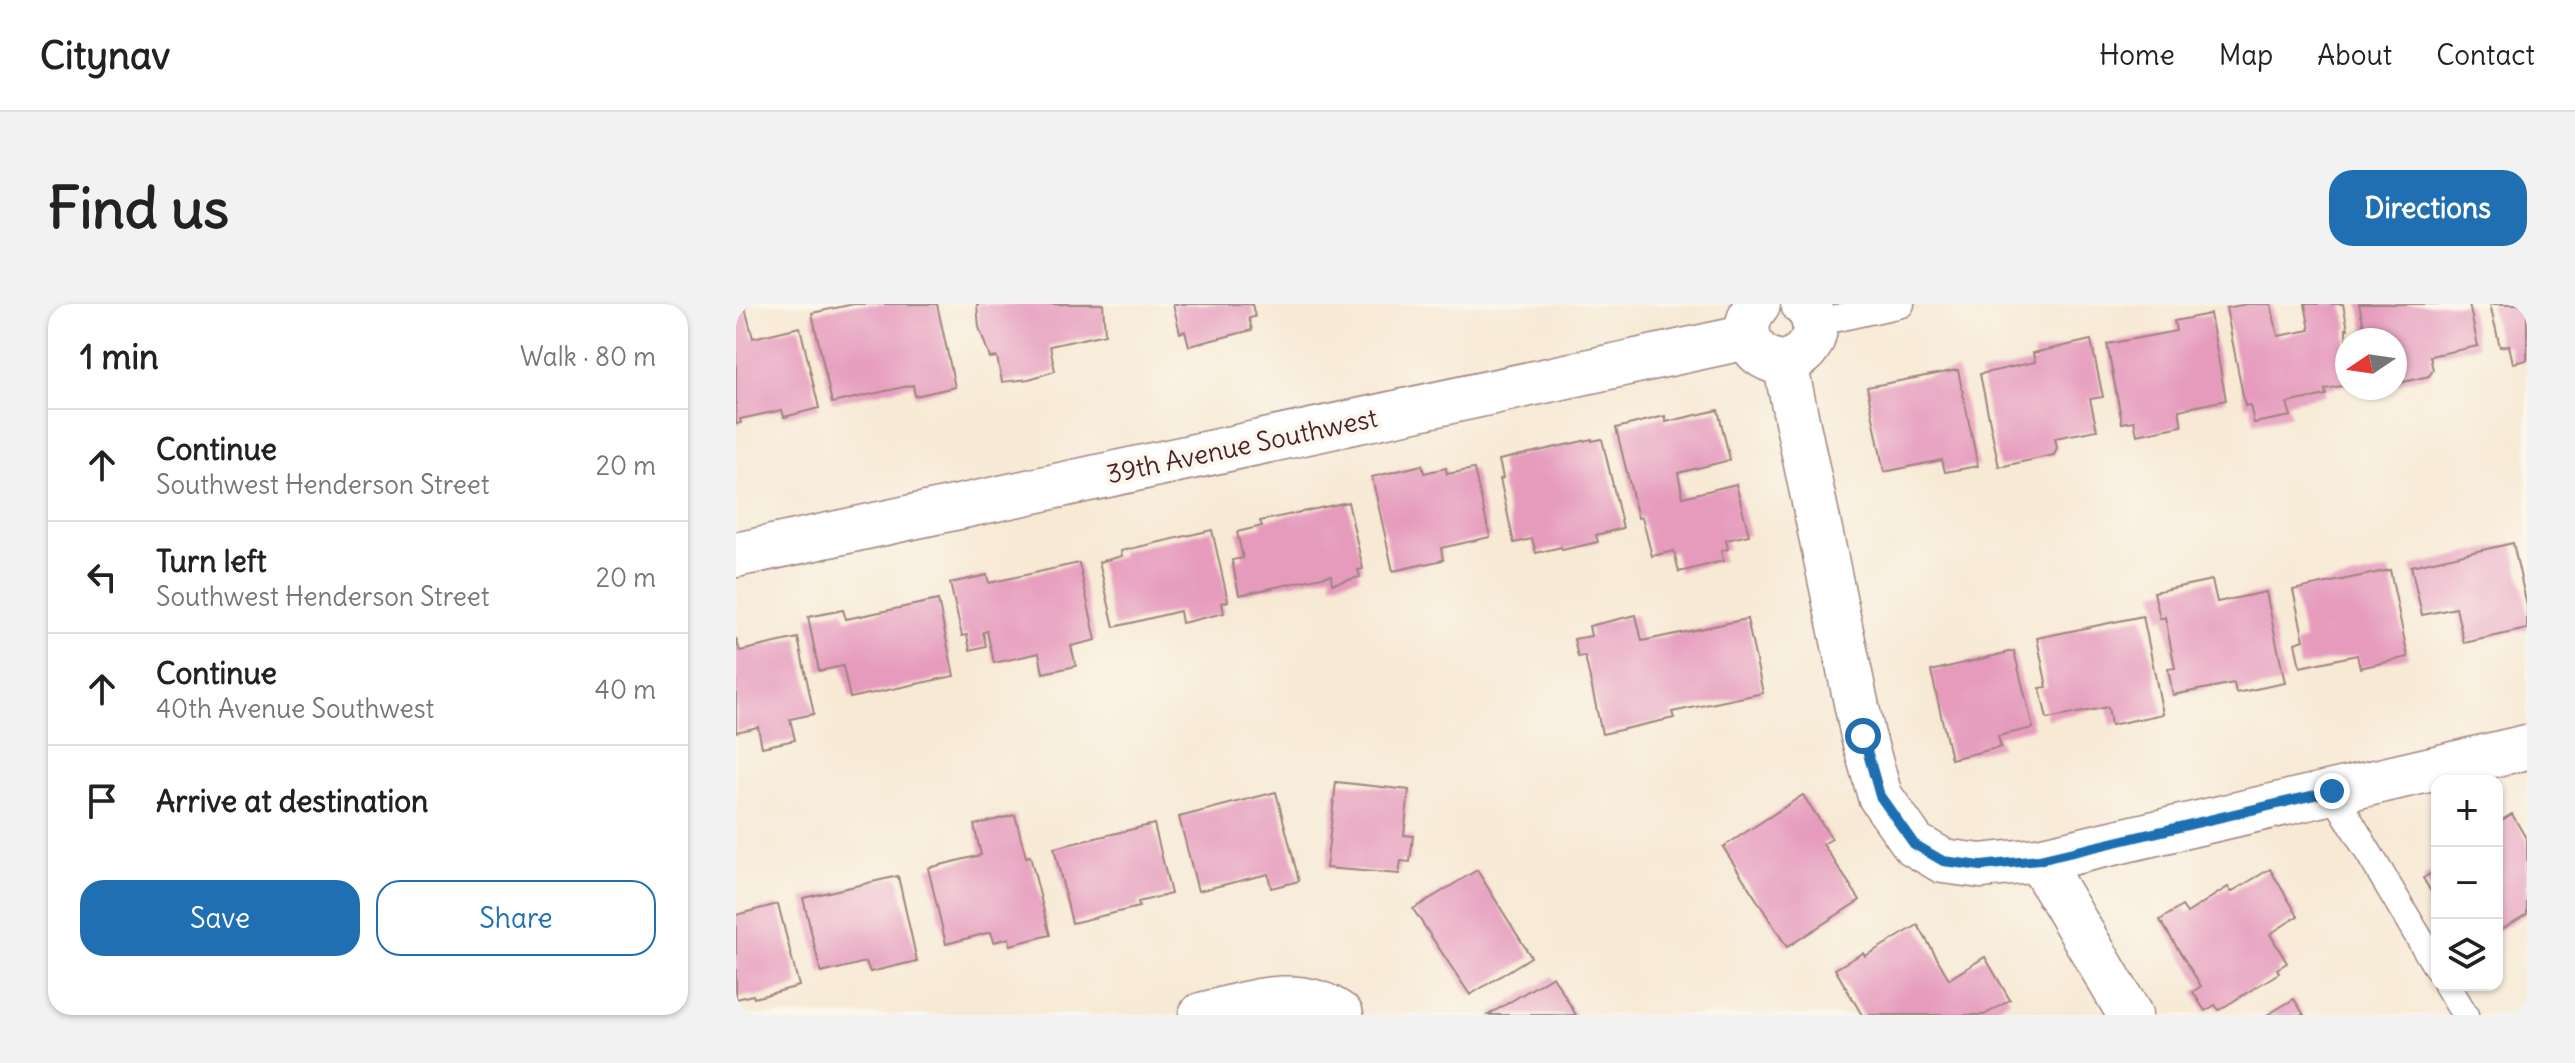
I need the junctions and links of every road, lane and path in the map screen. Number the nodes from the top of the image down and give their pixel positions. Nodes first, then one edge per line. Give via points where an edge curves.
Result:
1 (1901, 304) edge
2 (1808, 314) edge
3 (1753, 321) edge
4 (1785, 363) junction
5 (736, 555) edge
6 (2527, 747) edge
7 (2332, 791) junction
8 (2039, 860) junction
9 (2431, 958) edge
10 (2451, 991) edge
11 (1334, 1010) edge
12 (1201, 1015) edge
13 (2130, 1015) edge
14 (2465, 1015) edge

1 - 2 lane
2 - 4 street via 1812,343 1806,353
3 - 4 street via 1754,351
3 - 5 street, 39th Avenue Southwest
4 - 8 street via 1880,796 1914,844 1943,861 1981,866
6 - 7 street
7 - 8 street
7 - 9 lane
8 - 13 street
10 - 14 lane
11 - 12 street via 1300,999 1272,998

